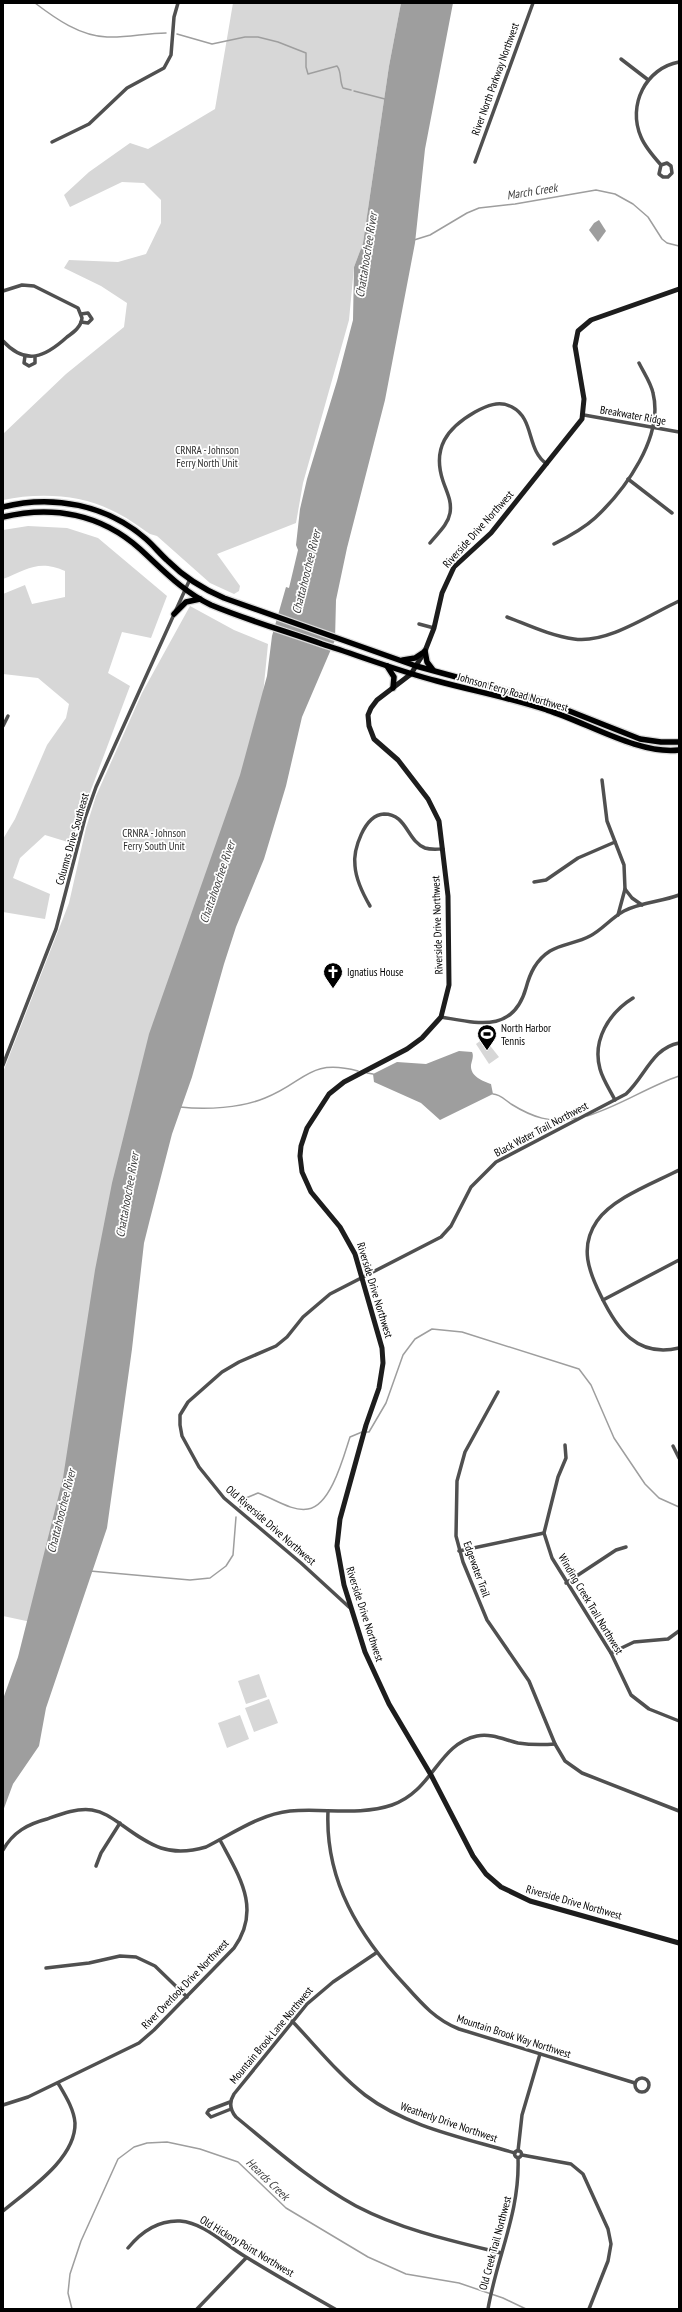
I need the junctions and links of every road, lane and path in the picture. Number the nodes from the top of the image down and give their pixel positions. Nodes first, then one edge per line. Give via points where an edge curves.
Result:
1 (178, 3) edge
2 (533, 3) edge
3 (621, 59) dead end
4 (679, 62) edge
5 (647, 80) junction
6 (52, 142) dead end
7 (475, 162) dead end
8 (661, 164) junction
9 (679, 289) edge
10 (3, 291) edge
11 (82, 314) junction
12 (82, 322) junction
13 (3, 341) edge
14 (25, 356) junction
15 (35, 357) junction
16 (638, 363) dead end
17 (584, 415) junction
18 (652, 427) junction
19 (679, 432) edge
20 (547, 464) junction
21 (628, 479) junction
22 (3, 507) edge
23 (672, 513) dead end
24 (3, 517) edge
25 (430, 543) dead end
26 (554, 544) dead end
27 (190, 579) junction
28 (185, 589) junction
29 (201, 599) junction
30 (679, 601) edge
31 (174, 614) junction
32 (507, 617) dead end
33 (419, 624) dead end
34 (434, 628) junction
35 (424, 652) junction
36 (400, 660) junction
37 (386, 665) junction
38 (416, 666) junction
39 (435, 672) junction
40 (411, 674) junction
41 (393, 688) junction
42 (8, 716) dead end
43 (3, 726) edge
44 (679, 742) edge
45 (679, 750) edge
46 (602, 780) dead end
47 (615, 842) junction
48 (443, 849) junction
49 (534, 882) dead end
50 (625, 889) junction
51 (679, 895) edge
52 (642, 905) junction
53 (370, 906) dead end
54 (618, 915) junction
55 (633, 998) dead end
56 (441, 1017) junction
57 (679, 1043) edge
58 (5, 1051) edge
59 (3, 1065) edge
60 (615, 1100) junction
61 (679, 1170) edge
62 (679, 1260) edge
63 (361, 1276) junction
64 (603, 1300) junction
65 (679, 1348) edge
66 (498, 1392) dead end
67 (565, 1445) dead end
68 (673, 1446) dead end
69 (679, 1458) edge
70 (544, 1533) junction
71 (626, 1546) dead end
72 (459, 1551) junction
73 (566, 1583) junction
74 (352, 1611) junction
75 (679, 1631) edge
76 (611, 1653) junction
77 (679, 1721) edge
78 (554, 1744) junction
79 (431, 1775) junction
80 (328, 1811) junction
81 (679, 1812) edge
82 (120, 1823) junction
83 (220, 1840) junction
84 (3, 1850) edge
85 (96, 1866) dead end
86 (679, 1943) edge
87 (376, 1953) junction
88 (46, 1968) dead end
89 (187, 1997) junction
90 (292, 2021) junction
91 (540, 2054) junction
92 (58, 2083) junction
93 (635, 2083) dead end
94 (230, 2102) junction
95 (3, 2105) edge
96 (231, 2109) junction
97 (517, 2152) junction
98 (520, 2156) junction
99 (3, 2212) edge
100 (128, 2248) dead end
101 (501, 2253) junction
102 (246, 2258) junction
103 (197, 2309) edge
104 (335, 2309) edge
105 (488, 2309) edge
106 (589, 2309) edge

1 - 6 street via 171,55 164,68 127,88 89,124
2 - 7 street, River North Parkway Northwest
3 - 5 street
4 - 5 street via 665,66
5 - 8 street via 639,100 638,127 644,144
8 - 8 street via 667,163 671,166 672,173 668,177 659,174
9 - 17 street via 591,320 578,331 575,346 584,399
10 - 11 street via 22,285 34,286 71,303
11 - 12 street
11 - 12 street via 88,313 92,317 88,323
12 - 15 street via 53,350
13 - 14 street via 12,350
14 - 15 street
14 - 15 street via 24,363 29,366 34,363
16 - 18 street via 654,394 655,411
17 - 18 street, Breakwater Ridge
17 - 20 street, Riverside Drive Northwest via 576,429
18 - 19 street, Breakwater Ridge
18 - 21 street via 645,454
20 - 25 street via 536,454 525,418 512,407 502,404 490,405 459,421 446,435 440,457 441,476 450,500 450,514 445,525
20 - 34 street, Riverside Drive Northwest via 491,533 468,552 449,575
21 - 23 street
21 - 26 street via 595,518 580,530
22 - 27 main road, Johnson Ferry Road Northwest via 25,502 49,501 96,510 140,534
24 - 28 main road, Johnson Ferry Road Northwest via 50,511 93,520 130,541
27 - 28 street, Columns Drive Southeast
27 - 36 main road, Johnson Ferry Road Northwest via 214,594
28 - 29 main road, Johnson Ferry Road Northwest
28 - 31 street, Columns Drive Southeast
29 - 31 main road via 186,602
29 - 37 main road, Johnson Ferry Road Northwest via 263,624
30 - 32 street via 613,633 592,640 566,638
31 - 58 street, Columns Drive Southeast via 96,787 56,930
33 - 34 street
34 - 35 street, Riverside Drive Northwest
35 - 36 main road via 414,658
35 - 38 street, Riverside Drive Northwest
35 - 39 main road via 427,662
36 - 38 main road, Johnson Ferry Road Northwest
37 - 40 main road, Johnson Ferry Road Northwest
37 - 41 main road via 394,677
38 - 39 main road, Johnson Ferry Road Northwest
38 - 40 street, Riverside Drive Northwest
39 - 44 main road, Johnson Ferry Road Northwest via 544,701 640,739
40 - 41 street, Riverside Drive Northwest
40 - 45 main road, Johnson Ferry Road Northwest via 545,709 649,748
41 - 48 street, Riverside Drive Northwest via 372,705 368,715 369,726 377,742 395,756 428,799 439,821
42 - 43 street
46 - 47 street via 607,822
47 - 49 street via 578,858 546,880
47 - 50 street via 624,865
48 - 53 street via 422,846 396,816 382,814 372,818 366,826 354,858 362,893
48 - 56 street, Riverside Drive Northwest via 450,940 449,985
50 - 52 street
50 - 54 street
51 - 52 street
52 - 54 street
54 - 56 street via 591,936 556,948 542,957 532,972 520,1004 505,1018 483,1024
55 - 60 street via 609,1019 598,1046 600,1070
56 - 63 street, Riverside Drive Northwest via 430,1032 415,1044 335,1089 324,1102 302,1141 300,1162 307,1185 346,1236 355,1254
57 - 60 street, Black Water Trail Northwest via 659,1053 635,1086
58 - 59 street, Columns Drive Southeast
60 - 63 street, Black Water Trail Northwest via 496,1162 471,1187 451,1226 441,1237
61 - 64 street via 617,1202 596,1222 589,1238 587,1255 590,1274
62 - 64 street
63 - 74 street, Riverside Drive Northwest via 380,1334 383,1363 379,1388 340,1519 336,1546 338,1563
63 - 74 street, Old Riverside Drive Northwest via 316,1304 276,1346 238,1362 222,1372 188,1402 180,1420 182,1436 199,1467 224,1498 343,1600
64 - 65 street via 617,1326 636,1343 659,1350
66 - 72 street, Edgewater Trail via 458,1468 455,1520
67 - 70 street via 566,1458 558,1477
68 - 69 street
70 - 72 street
70 - 73 street, Winding Creek Trail Northwest via 552,1558
71 - 73 street
72 - 78 street, Edgewater Trail via 487,1620 529,1681
73 - 76 street, Winding Creek Trail Northwest
74 - 79 street, Riverside Drive Northwest via 365,1652 389,1704
75 - 76 street via 668,1639 634,1642
76 - 77 street, Winding Creek Trail Northwest via 631,1695 649,1709
78 - 79 street via 530,1745 494,1736 478,1735 458,1743
78 - 81 street, Edgewater Trail via 566,1761 582,1773
79 - 80 street via 417,1792 392,1805 369,1810
79 - 86 street, Riverside Drive Northwest via 479,1865 501,1887 530,1901
80 - 83 street via 290,1811 275,1814
80 - 87 street, Mountain Brook Way Northwest via 328,1846 335,1877 343,1897
82 - 83 street via 148,1843 170,1851 195,1850
82 - 84 street via 92,1810 69,1812 27,1826 12,1838
82 - 85 street
83 - 89 street, River Overlook Drive Northwest via 245,1890 246,1923 234,1948
87 - 90 street, Mountain Brook Lane Northwest via 322,1990
87 - 91 street, Mountain Brook Way Northwest via 427,2009 443,2022
88 - 89 street via 89,1964 120,1956 136,1957 155,1966
89 - 92 street, River Overlook Drive Northwest via 139,2043
90 - 94 street, Mountain Brook Lane Northwest
90 - 97 street, Weatherly Drive Northwest via 349,2081 383,2107 418,2123
91 - 93 street, Mountain Brook Way Northwest
91 - 97 street via 522,2115
92 - 95 street, River Overlook Drive Northwest
92 - 99 street via 73,2115 74,2133 70,2144 49,2172
94 - 96 street
94 - 96 street via 207,2113 211,2117
96 - 101 street via 236,2117 298,2168 356,2206 414,2230
97 - 98 street
98 - 101 street, Old Creek Trail Northwest via 517,2201
98 - 106 street via 571,2164 578,2168 608,2229 611,2252
100 - 102 street, Old Hickory Point Northwest via 151,2227 181,2221 202,2227
101 - 105 street, Old Creek Trail Northwest
102 - 103 street
102 - 104 street, Old Hickory Point Northwest

